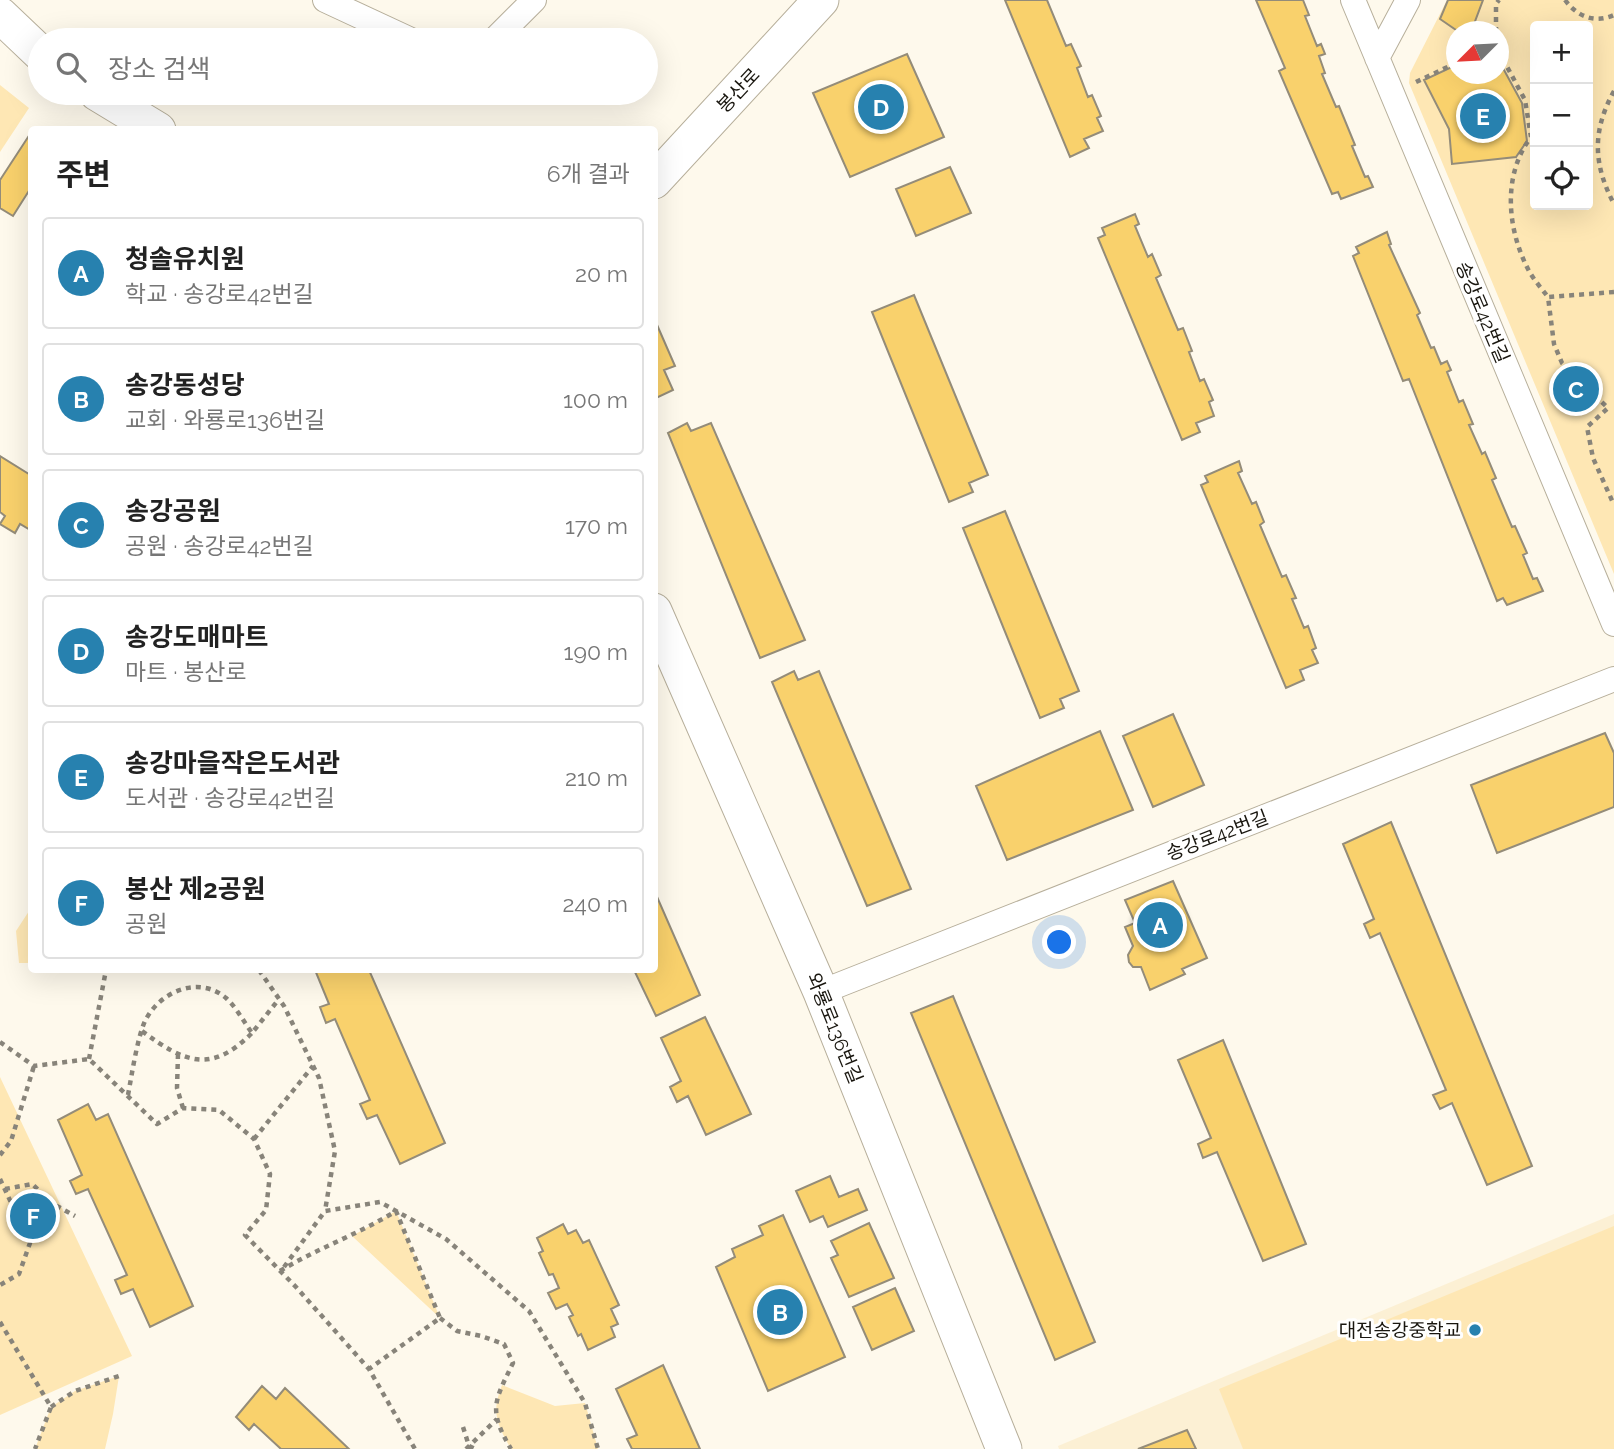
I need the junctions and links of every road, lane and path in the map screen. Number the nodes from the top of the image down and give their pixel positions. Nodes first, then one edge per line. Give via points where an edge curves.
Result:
1 (325, 0) edge
2 (534, 0) edge
3 (821, 0) edge
4 (1353, 0) edge
5 (1408, 0) edge
6 (1499, 0) edge
7 (1565, 0) edge
8 (0, 15) edge
9 (1614, 15) edge
10 (1496, 21) edge
11 (385, 28) edge
12 (506, 28) edge
13 (28, 42) edge
14 (1377, 58) junction
15 (1446, 68) edge
16 (1509, 69) edge
17 (1614, 91) edge
18 (1391, 93) junction
19 (117, 105) edge
20 (151, 126) edge
21 (658, 177) edge
22 (1614, 204) edge
23 (1614, 292) edge
24 (1548, 297) junction
25 (1614, 505) edge
26 (658, 620) edge
27 (1614, 624) edge
28 (1614, 679) edge
29 (105, 973) edge
30 (261, 973) edge
31 (821, 992) junction
32 (279, 999) junction
33 (142, 1031) junction
34 (252, 1033) junction
35 (0, 1041) edge
36 (178, 1054) junction
37 (89, 1059) junction
38 (34, 1066) junction
39 (313, 1066) junction
40 (128, 1096) junction
41 (183, 1108) junction
42 (254, 1139) junction
43 (0, 1155) edge
44 (0, 1179) edge
45 (5, 1189) junction
46 (325, 1211) junction
47 (396, 1211) junction
48 (75, 1216) dead end
49 (281, 1271) junction
50 (0, 1286) edge
51 (440, 1318) junction
52 (0, 1322) edge
53 (369, 1369) junction
54 (119, 1376) dead end
55 (51, 1407) junction
56 (497, 1419) junction
57 (463, 1426) dead end
58 (470, 1448) edge
59 (34, 1449) edge
60 (415, 1449) edge
61 (511, 1449) edge
62 (598, 1449) edge
63 (1004, 1449) edge

1 - 11 street
2 - 12 street
3 - 21 main road, 봉산로
4 - 14 street, 송강로42번길
5 - 14 street
6 - 10 path
7 - 9 path via 1583,17 1595,20
8 - 13 main road
14 - 18 street, 송강로42번길
15 - 18 path
16 - 24 path via 1525,100 1531,137 1519,153 1510,208 1529,271
17 - 22 path via 1603,111 1597,146 1602,181
18 - 27 street, 송강로42번길
19 - 20 main road
23 - 24 path
24 - 25 path via 1554,344 1562,363 1608,408 1587,427 1593,458
26 - 31 main road, 와룡로136번길
28 - 31 street, 송강로42번길
29 - 37 path
30 - 32 path
31 - 63 main road, 와룡로136번길
32 - 34 path
32 - 39 path
33 - 34 path via 158,1002 172,992 210,988 228,999
33 - 36 path
33 - 40 path
34 - 36 path via 235,1050 214,1059 188,1059
35 - 38 path
36 - 41 path via 177,1088
37 - 38 path
37 - 40 path
38 - 43 path via 11,1141
39 - 42 path
39 - 46 path via 335,1151
40 - 41 path via 157,1124
41 - 42 path via 219,1110
42 - 49 path via 270,1174 266,1210 245,1236
44 - 45 path
45 - 48 path via 32,1184
45 - 50 path via 30,1243 19,1274
46 - 47 path via 380,1202
46 - 49 path
47 - 49 path
47 - 51 path
47 - 62 path via 446,1239 529,1311 585,1403
49 - 53 path
51 - 53 path
51 - 56 path via 457,1331 504,1344 513,1363 495,1403
52 - 55 path
53 - 60 path
54 - 55 path via 75,1391
55 - 59 path
56 - 58 path
56 - 61 path
57 - 58 path

